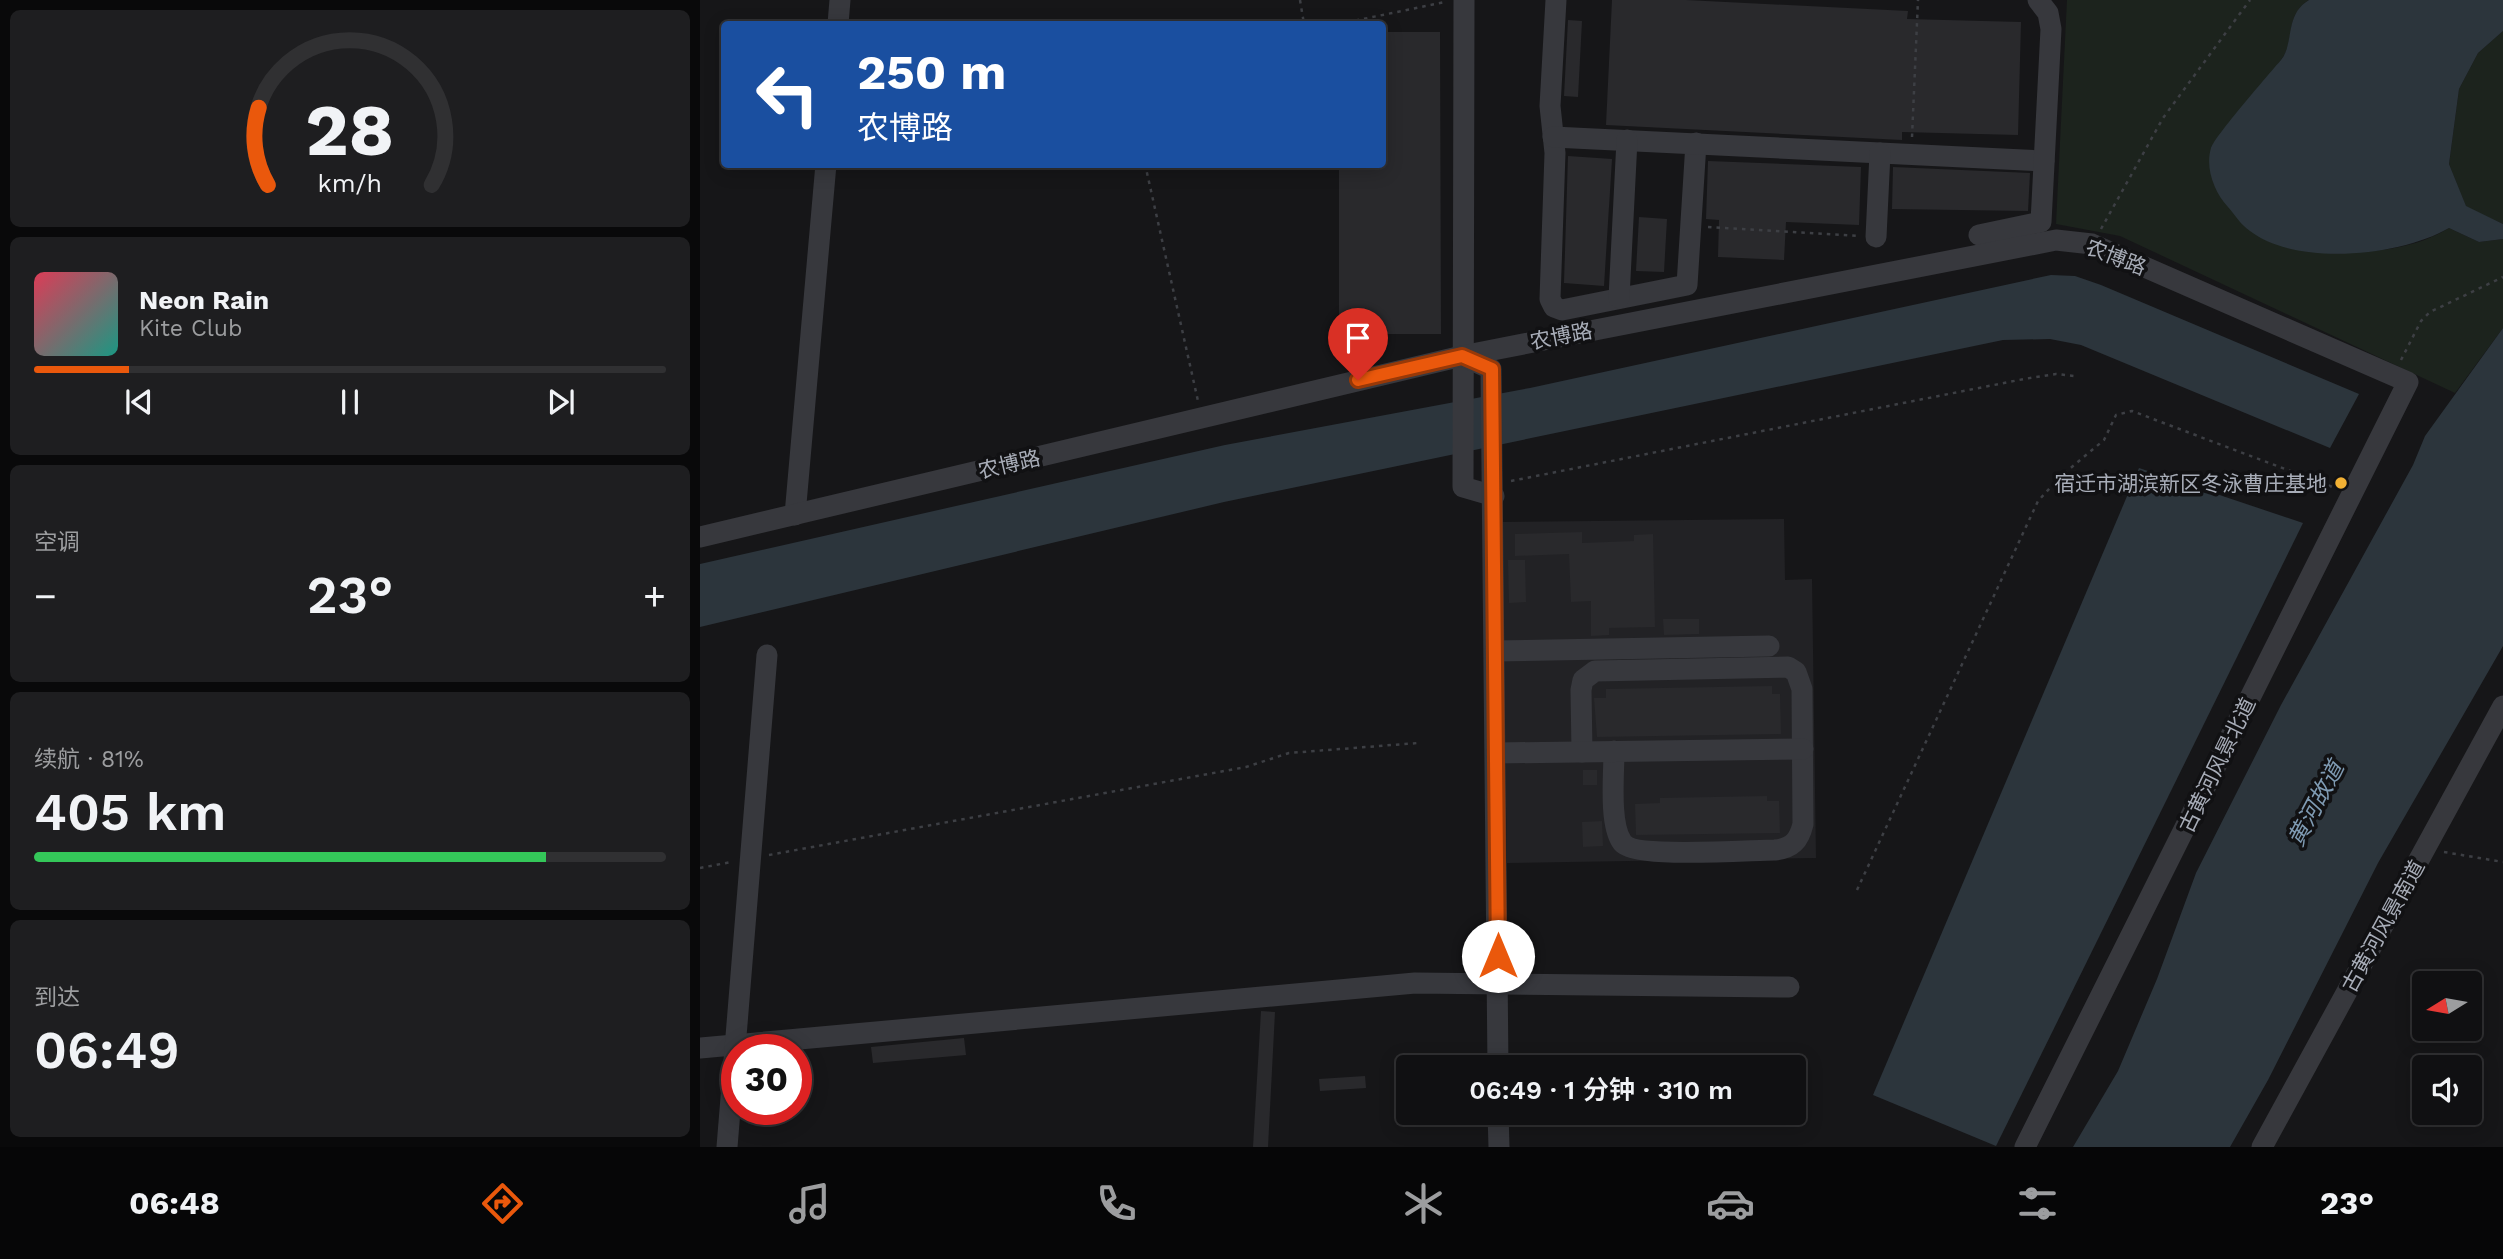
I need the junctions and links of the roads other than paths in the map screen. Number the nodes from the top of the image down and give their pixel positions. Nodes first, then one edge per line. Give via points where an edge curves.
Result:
1 (840, 0) edge
2 (1464, 0) edge
3 (1556, 0) edge
4 (2038, 0) edge
5 (838, 21) edge
6 (1553, 137) junction
7 (1626, 140) junction
8 (1696, 143) junction
9 (1880, 153) junction
10 (2044, 161) junction
11 (826, 168) edge
12 (1979, 235) dead end
13 (1876, 237) road end
14 (1619, 298) junction
15 (1462, 356) junction
16 (2400, 379) joint
17 (1494, 491) junction
18 (795, 515) junction
19 (700, 537) edge
20 (1769, 646) dead end
21 (1495, 651) junction
22 (768, 655) dead end
23 (2503, 706) edge
24 (1803, 749) junction
25 (1614, 751) junction
26 (1581, 752) junction
27 (1496, 753) junction
28 (1498, 982) junction
29 (1789, 987) dead end
30 (737, 1034) edge
31 (812, 1038) edge
32 (721, 1046) edge
33 (700, 1048) edge
34 (1498, 1055) edge
35 (729, 1125) edge
36 (1499, 1125) edge
37 (727, 1147) edge
38 (1499, 1147) edge
39 (2025, 1147) edge
40 (2262, 1147) edge

1 - 5 street
2 - 15 street
3 - 6 street via 1550,106
4 - 10 street via 2048,13 2051,29
6 - 7 street
6 - 14 street via 1550,299 1562,310
7 - 8 street
7 - 14 street
8 - 9 street
8 - 14 street via 1687,285
9 - 10 street
9 - 13 street
10 - 12 street via 2041,222
11 - 18 street
15 - 16 street, 农博路 via 2056,240 2092,244
15 - 17 street via 1492,369
15 - 17 street via 1463,487
15 - 18 street, 农博路
16 - 39 street, 古黄河风景北道 via 2352,494
17 - 21 street
18 - 19 street, 农博路
20 - 21 street
21 - 27 street
22 - 30 street
23 - 40 street, 古黄河风景南道
24 - 25 street
24 - 25 street via 1804,824 1794,844 1775,850 1647,852 1620,840 1615,820
24 - 26 street via 1800,680 1796,672 1779,665 1595,671 1583,680 1581,690
25 - 26 street
26 - 27 street
27 - 28 street
28 - 29 street
28 - 31 street via 1415,982
28 - 34 street
32 - 33 street
35 - 37 street
36 - 38 street

